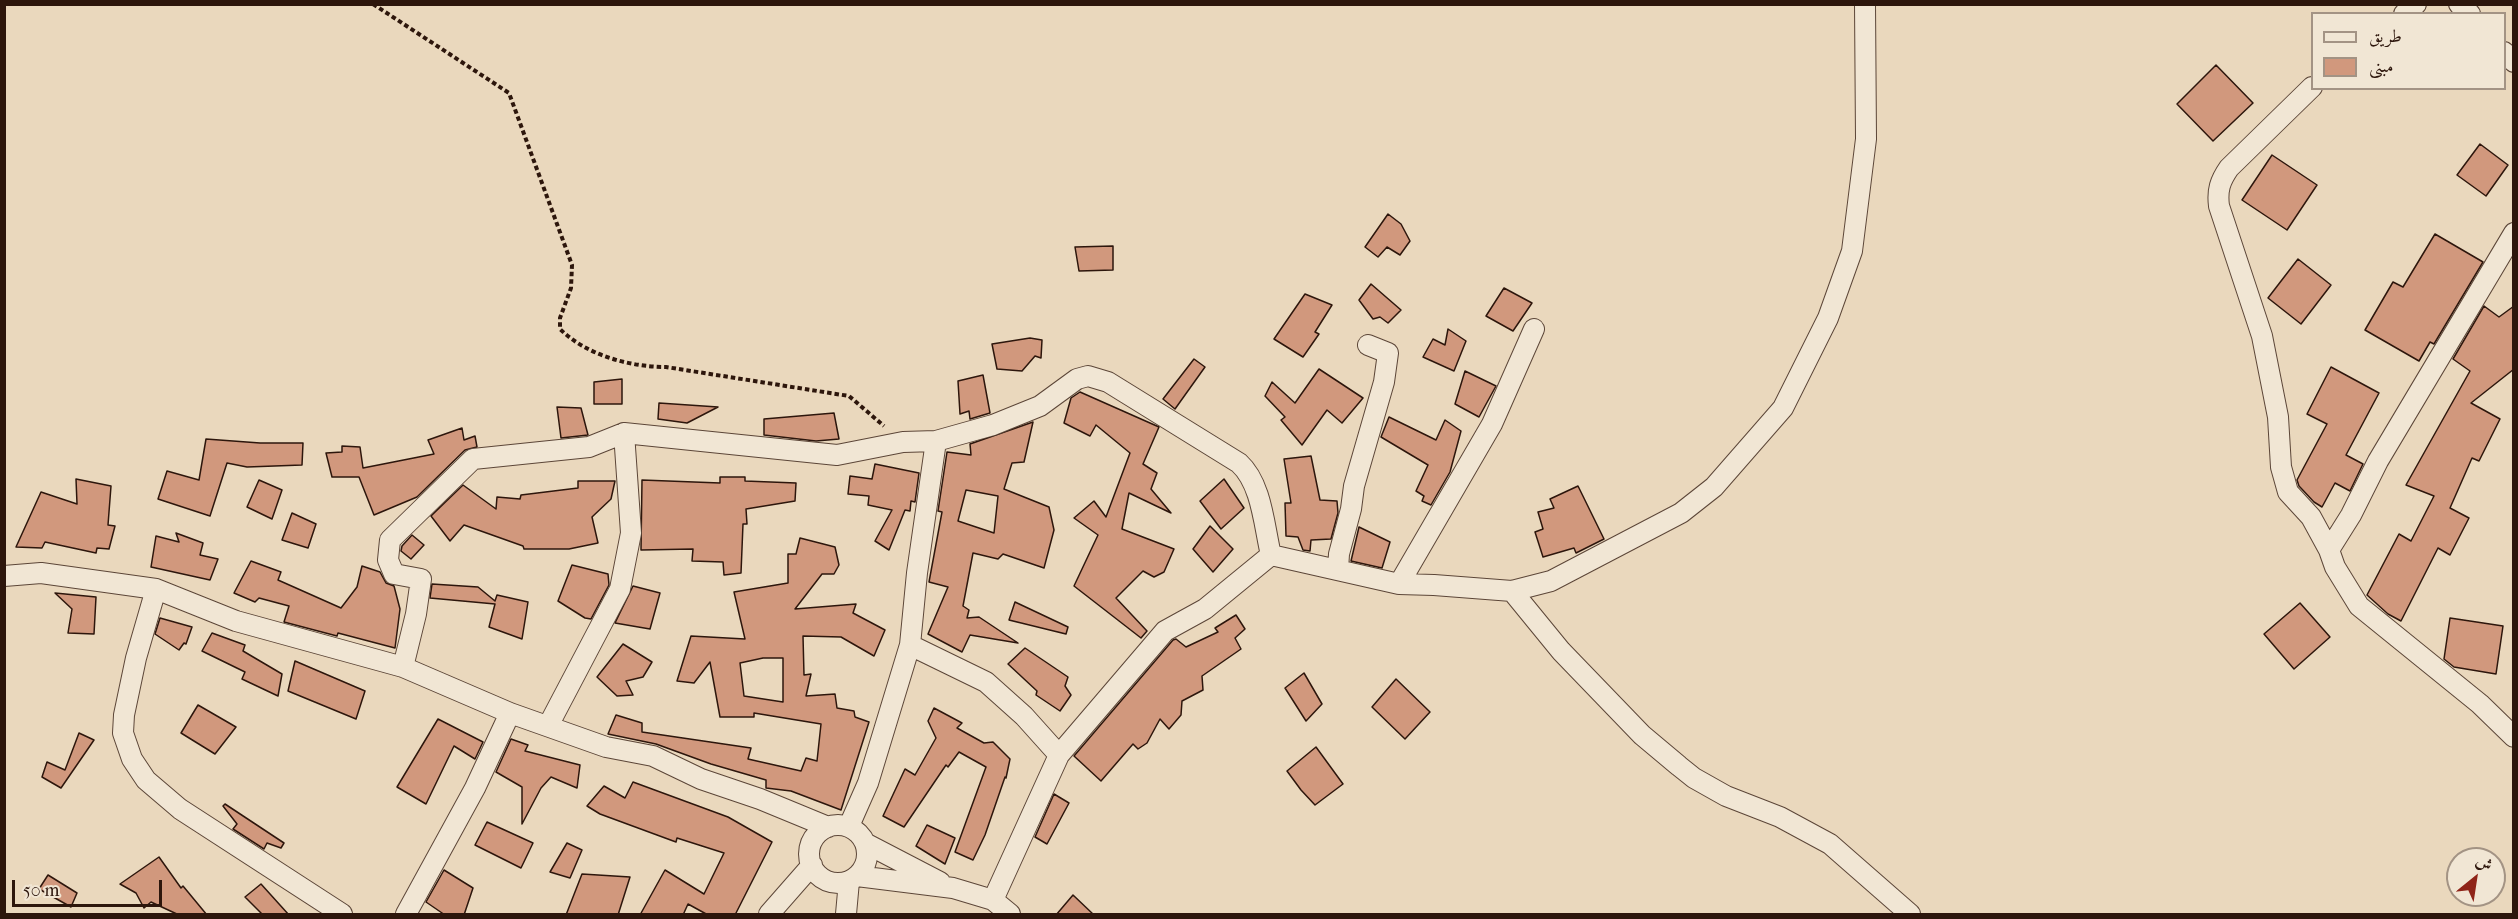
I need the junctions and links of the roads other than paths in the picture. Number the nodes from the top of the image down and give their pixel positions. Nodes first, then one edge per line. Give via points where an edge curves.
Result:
1 (1865, 4) edge
2 (2311, 89) edge
3 (2514, 233) edge
4 (1534, 329) dead end
5 (1368, 345) dead end
6 (624, 434) junction
7 (936, 441) junction
8 (2329, 550) junction
9 (1271, 555) junction
10 (1338, 570) junction
11 (4, 576) edge
12 (1399, 584) junction
13 (156, 589) junction
14 (1512, 591) junction
15 (910, 645) junction
16 (402, 667) junction
17 (510, 713) junction
18 (548, 726) junction
19 (2514, 737) edge
20 (1059, 755) junction
21 (849, 826) junction
22 (828, 827) junction
23 (865, 843) junction
24 (812, 865) junction
25 (853, 878) junction
26 (953, 888) junction
27 (993, 900) junction
28 (342, 915) edge
29 (406, 915) edge
30 (769, 915) edge
31 (846, 915) edge
32 (1010, 915) edge
33 (1910, 915) edge

1 - 14 street via 1866,139 1852,251 1828,318 1783,408 1714,487 1681,513 1551,581
2 - 8 street via 2229,168 2220,181 2218,195 2262,336 2288,492 2311,517
3 - 8 street
4 - 12 street via 1492,424
5 - 10 street via 1388,353 1384,382 1353,486
6 - 7 street via 837,455 903,442
6 - 16 street via 589,447 472,459 390,540 387,560 394,574 421,579 417,614
6 - 18 street via 631,533 620,589
7 - 9 street via 993,425 1040,406 1088,375 1108,382 1248,470
7 - 15 street
8 - 19 street via 2359,606 2480,704
9 - 10 street
9 - 20 street via 1205,609 1165,631
10 - 12 street
11 - 13 street via 41,573
12 - 14 street
13 - 16 street via 236,621
13 - 28 street via 124,715 123,733 132,759 146,780 180,809
14 - 33 street via 1562,651 1642,735 1679,766 1726,796 1780,817 1830,844
15 - 20 street via 986,682
15 - 21 street via 868,783
16 - 17 street
17 - 18 street
17 - 29 street via 475,788
18 - 22 street via 606,747 653,756
20 - 27 street
21 - 22 street
21 - 23 street
22 - 24 street via 814,838
23 - 25 street via 865,866
23 - 26 street
24 - 25 street via 827,880 838,883
24 - 30 street
25 - 26 street
25 - 31 street
26 - 27 street
27 - 32 street

